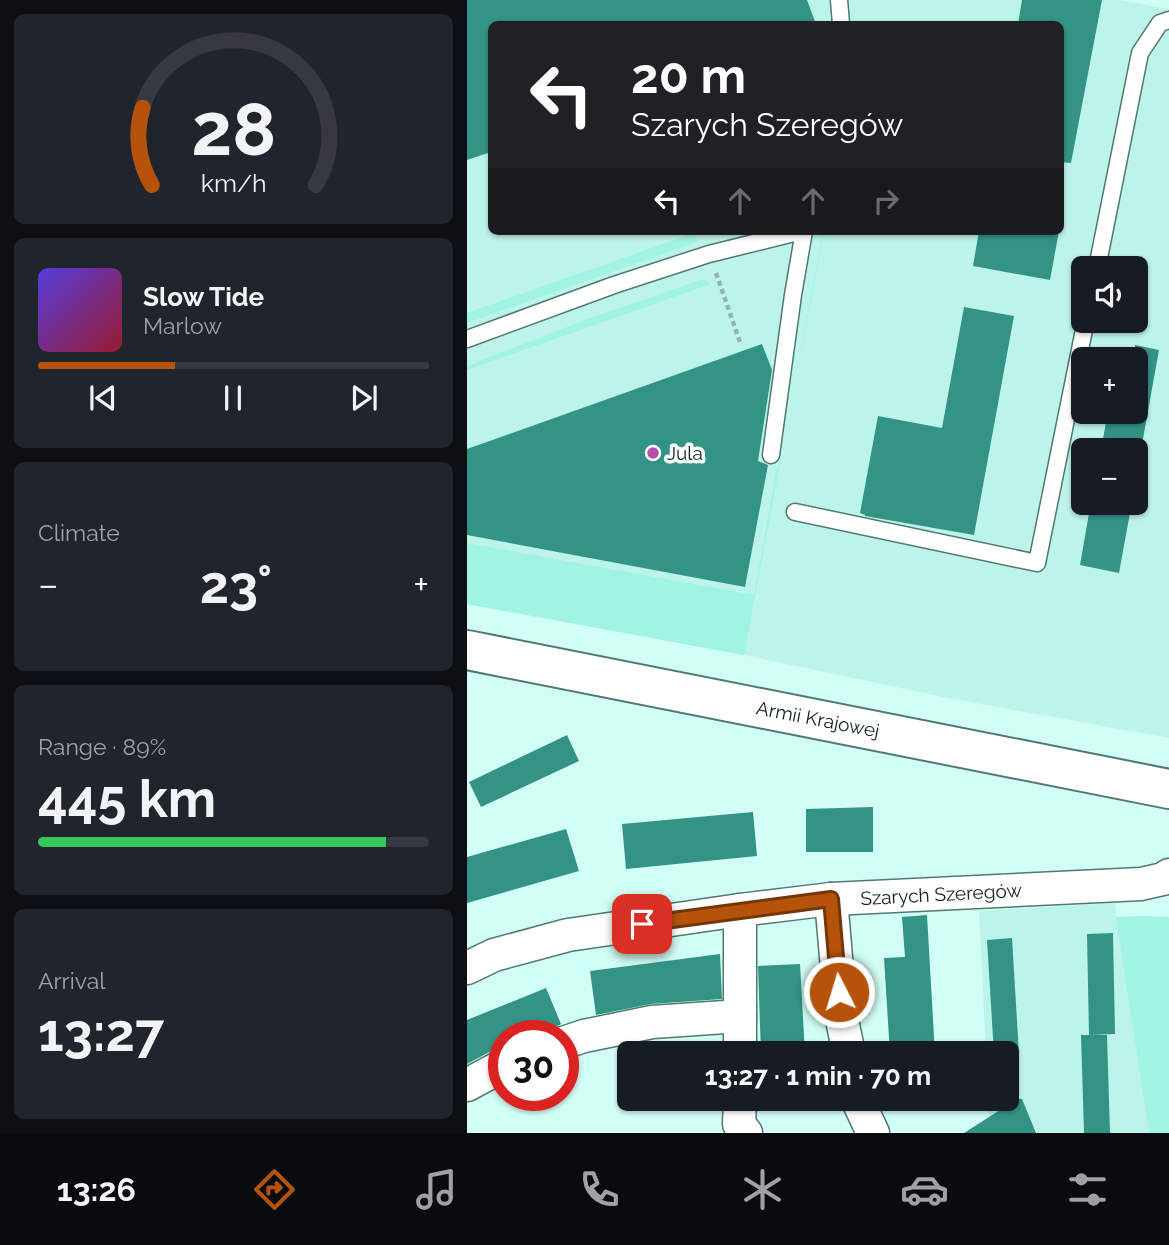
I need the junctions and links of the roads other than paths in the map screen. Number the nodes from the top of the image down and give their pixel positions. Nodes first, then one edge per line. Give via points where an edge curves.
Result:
1 (839, 0) edge
2 (1169, 20) edge
3 (841, 21) edge
4 (787, 235) edge
5 (802, 235) edge
6 (1099, 256) edge
7 (1083, 333) edge
8 (467, 339) edge
9 (771, 455) dead end
10 (795, 512) dead end
11 (467, 650) edge
12 (1169, 789) edge
13 (1169, 875) edge
14 (831, 899) junction
15 (741, 910) junction
16 (467, 968) edge
17 (740, 1016) junction
18 (579, 1038) edge
19 (740, 1041) edge
20 (846, 1041) edge
21 (488, 1074) edge
22 (467, 1085) edge
23 (740, 1111) edge
24 (863, 1111) edge
25 (746, 1133) edge
26 (873, 1133) edge

1 - 3 lane
2 - 6 lane via 1160,23 1140,53
4 - 8 lane via 709,254
5 - 9 lane
7 - 10 lane via 1037,562
11 - 12 street, Armii Krajowej
13 - 14 street, Szarych Szeregów via 1141,884
14 - 15 street, Szarych Szeregów
14 - 20 street
15 - 16 street, Szarych Szeregów via 568,935 494,955
15 - 17 street
17 - 18 street via 652,1022
17 - 19 street
21 - 22 street
23 - 25 street via 739,1124
24 - 26 street

